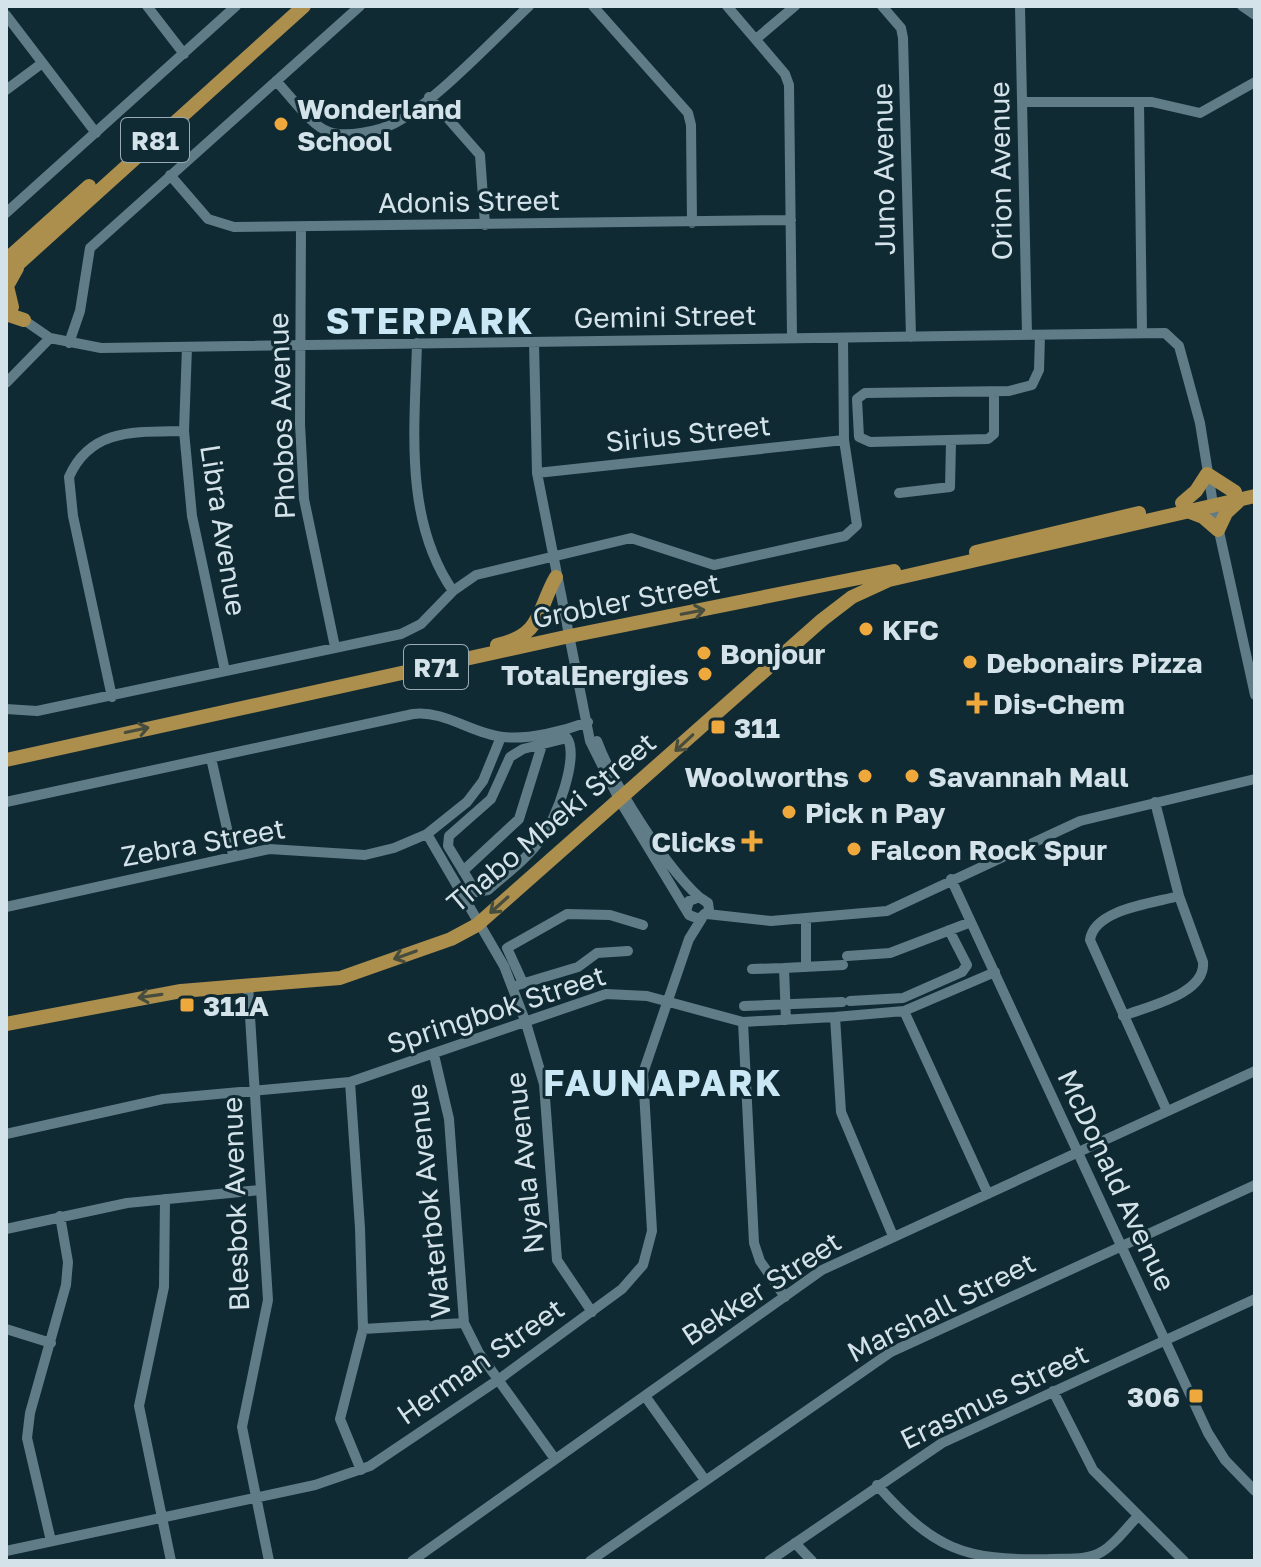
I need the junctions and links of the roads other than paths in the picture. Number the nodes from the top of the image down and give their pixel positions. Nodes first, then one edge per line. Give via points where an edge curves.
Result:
1 (147, 6) edge
2 (236, 6) edge
3 (293, 6) edge
4 (304, 6) edge
5 (360, 6) edge
6 (529, 6) edge
7 (593, 6) edge
8 (727, 6) edge
9 (795, 6) edge
10 (882, 6) edge
11 (1020, 6) edge
12 (1242, 6) edge
13 (6, 15) edge
14 (1255, 15) edge
15 (756, 39) junction
16 (184, 54) junction
17 (41, 64) junction
18 (276, 81) junction
19 (1255, 82) edge
20 (6, 90) edge
21 (429, 97) junction
22 (1022, 102) junction
23 (1139, 102) junction
24 (96, 133) junction
25 (170, 175) junction
26 (6, 213) edge
27 (791, 220) junction
28 (692, 223) junction
29 (485, 225) junction
30 (301, 227) junction
31 (14, 261) edge
32 (6, 275) edge
33 (8, 308) edge
34 (24, 320) joint
35 (1142, 332) junction
36 (1027, 335) junction
37 (1040, 335) junction
38 (911, 337) junction
39 (50, 338) junction
40 (792, 338) junction
41 (843, 338) junction
42 (69, 343) junction
43 (417, 343) junction
44 (534, 343) junction
45 (301, 344) junction
46 (187, 347) junction
47 (6, 383) edge
48 (994, 392) junction
49 (184, 431) junction
50 (844, 440) junction
51 (951, 442) junction
52 (537, 473) junction
53 (1207, 474) junction
54 (1255, 488) edge
55 (899, 493) dead end
56 (1244, 496) edge
57 (1212, 501) junction
58 (1183, 507) junction
59 (1218, 530) junction
60 (551, 557) junction
61 (940, 561) junction
62 (556, 577) junction
63 (889, 580) junction
64 (812, 590) junction
65 (453, 591) junction
66 (570, 636) junction
67 (335, 647) junction
68 (460, 662) junction
69 (225, 671) junction
70 (1255, 692) edge
71 (112, 697) junction
72 (6, 709) edge
73 (589, 723) junction
74 (501, 737) junction
75 (542, 745) junction
76 (61, 746) junction
77 (6, 752) edge
78 (211, 758) junction
79 (6, 760) edge
80 (1255, 779) edge
81 (623, 799) junction
82 (6, 802) edge
83 (1155, 802) junction
84 (427, 834) junction
85 (542, 838) junction
86 (233, 855) junction
87 (555, 855) junction
88 (463, 871) junction
89 (951, 879) junction
90 (1179, 896) junction
91 (699, 897) junction
92 (6, 907) edge
93 (688, 911) junction
94 (706, 913) junction
95 (806, 919) junction
96 (971, 922) junction
97 (477, 925) junction
98 (643, 925) dead end
99 (949, 930) junction
100 (689, 939) junction
101 (628, 951) dead end
102 (806, 967) junction
103 (784, 968) junction
104 (752, 969) dead end
105 (995, 972) junction
106 (248, 985) junction
107 (518, 986) junction
108 (669, 1001) junction
109 (785, 1004) junction
110 (744, 1006) dead end
111 (904, 1011) junction
112 (1123, 1016) junction
113 (835, 1017) junction
114 (786, 1020) junction
115 (743, 1022) junction
116 (526, 1023) junction
117 (6, 1024) edge
118 (434, 1055) junction
119 (1255, 1071) edge
120 (350, 1082) junction
121 (255, 1088) junction
122 (1167, 1111) junction
123 (6, 1134) edge
124 (1078, 1152) junction
125 (1255, 1185) edge
126 (260, 1190) junction
127 (988, 1194) junction
128 (165, 1199) junction
129 (60, 1216) junction
130 (6, 1229) edge
131 (893, 1236) junction
132 (1121, 1246) junction
133 (785, 1297) junction
134 (1255, 1300) edge
135 (592, 1312) junction
136 (464, 1323) junction
137 (6, 1329) edge
138 (363, 1329) junction
139 (1165, 1340) junction
140 (51, 1343) junction
141 (498, 1380) junction
142 (1053, 1391) junction
143 (645, 1396) junction
144 (555, 1459) junction
145 (361, 1470) junction
146 (705, 1480) junction
147 (877, 1485) junction
148 (1255, 1491) edge
149 (254, 1498) junction
150 (1138, 1516) junction
151 (162, 1517) junction
152 (51, 1541) junction
153 (795, 1543) junction
154 (6, 1551) edge
155 (171, 1561) edge
156 (269, 1561) edge
157 (412, 1561) edge
158 (590, 1561) edge
159 (769, 1561) edge
160 (812, 1561) edge
161 (1184, 1561) edge

1 - 16 street
2 - 16 street
3 - 31 main road, R81
4 - 31 main road, R81
5 - 18 street
6 - 21 street
7 - 28 street via 688,113
8 - 15 street
9 - 15 street
10 - 38 street, Juno Avenue via 903,38
11 - 22 street, Orion Avenue
12 - 14 street
13 - 17 street
15 - 27 street via 789,85
16 - 24 street
17 - 20 street
17 - 24 street
18 - 21 street via 333,133 391,125
18 - 25 street
19 - 23 street via 1200,113
21 - 29 street via 480,155
22 - 23 street
22 - 36 street, Orion Avenue
23 - 35 street
24 - 26 street
25 - 30 street, Adonis Street via 214,223
25 - 42 street via 90,248
27 - 28 street, Adonis Street
27 - 40 street
28 - 29 street, Adonis Street
29 - 30 street, Adonis Street
30 - 45 street, Phobos Avenue
31 - 32 main road, R81
31 - 33 main road
33 - 34 main road
34 - 39 street, Gemini Street
35 - 37 street, Gemini Street
35 - 53 street, Gemini Street via 1165,333 1179,346 1200,423
36 - 37 street, Gemini Street
36 - 38 street, Gemini Street
37 - 48 street via 1035,382
38 - 41 street, Gemini Street
39 - 42 street, Gemini Street
39 - 47 street
40 - 41 street, Gemini Street
40 - 44 street, Gemini Street
41 - 50 street
42 - 46 street, Gemini Street
43 - 44 street, Gemini Street
43 - 45 street, Gemini Street
43 - 65 street via 418,501 429,550
44 - 52 street
45 - 46 street, Gemini Street
45 - 67 street, Phobos Avenue via 305,509
46 - 49 street, Libra Avenue
48 - 51 street via 991,437
48 - 51 street via 868,392 857,399 857,430 863,440
49 - 69 street, Libra Avenue via 195,530
49 - 71 street via 113,434 94,446 69,477
50 - 52 street, Sirius Street
50 - 60 street, Grobler Street via 856,529 840,538 720,565 636,538
51 - 55 street via 949,488
52 - 60 street
53 - 56 main road
53 - 57 street, Gemini Street
53 - 58 main road
54 - 56 main road, Grobler Street / R71
56 - 57 main road, Grobler Street / R71
56 - 59 main road
57 - 58 main road, Grobler Street / R71
57 - 59 street, Gemini Street
58 - 59 main road
58 - 61 main road, Grobler Street / R71
58 - 63 main road, Grobler Street / R71
59 - 70 street, Gemini Street
60 - 62 street
60 - 65 street, Grobler Street via 476,575
61 - 63 main road
61 - 64 main road, Grobler Street / R71
62 - 66 street
62 - 68 main road via 543,611 528,630
63 - 64 main road
63 -> 81 main road, Thabo Mbeki Street / R71 via 852,597 822,620
66 -> 64 main road, Grobler Street / R71
65 - 67 street, Grobler Street via 416,627
66 - 68 main road, Grobler Street / R71
66 - 73 street
67 - 69 street, Grobler Street
76 -> 68 main road, Grobler Street / R71
69 - 71 street, Grobler Street
71 - 72 street, Grobler Street via 37,711
73 - 74 street
73 - 81 street
74 - 78 street via 422,712
74 - 84 street, Zebra Street via 475,792
75 - 85 street via 567,738 572,752 561,798
75 - 88 street via 519,819
75 - 88 street via 510,757 491,799 449,836 448,846
76 - 77 main road
76 - 79 main road, Grobler Street / R71
78 - 82 street
78 - 86 street
80 - 83 street
81 - 87 main road, Thabo Mbeki Street / R71
81 - 91 street
81 - 93 street
83 - 89 street via 1080,821
83 - 90 street
84 - 86 street, Zebra Street via 374,854 282,848
84 - 97 street, Nyala Avenue
85 - 87 street
85 - 88 street via 482,893 473,889
86 - 92 street, Zebra Street
87 -> 97 main road, Thabo Mbeki Street / R71
89 - 95 street via 887,911
89 - 96 street, McDonald Avenue
90 - 112 street via 1203,962 1201,978 1192,987
90 - 112 street via 1109,917 1091,933 1093,953
91 - 93 street via 689,901
91 - 94 street
93 - 94 street
93 - 100 street, Herman Street
94 - 95 street
94 - 100 street, Herman Street
95 - 102 street
96 - 99 street
96 - 105 street, McDonald Avenue
97 -> 106 main road, Thabo Mbeki Street / R71 via 340,978
97 - 107 street, Nyala Avenue
98 - 107 street via 589,913 555,918 507,948
99 - 102 street via 890,953
99 - 109 street via 967,965 910,997
100 - 108 street, Herman Street
101 - 107 street via 597,953 578,967
102 - 103 street
103 - 104 street
103 - 109 street
105 - 111 street, Springbok Street
105 - 124 street, McDonald Avenue
106 -> 117 main road, Thabo Mbeki Street / R71 via 123,1000
106 - 121 street, Blesbok Avenue
107 - 116 street, Nyala Avenue
108 - 115 street, Springbok Street
108 - 116 street, Springbok Street via 606,994
108 - 135 street, Herman Street via 641,1085 652,1223 649,1247 629,1282
109 - 110 street
109 - 114 street
111 - 113 street, Springbok Street
111 - 127 street
112 - 122 street
113 - 114 street, Springbok Street
113 - 131 street via 841,1112
114 - 115 street, Springbok Street
115 - 133 street via 754,1243
116 - 118 street, Springbok Street
116 - 135 street, Nyala Avenue via 544,1084 557,1260
118 - 120 street, Springbok Street
118 - 136 street, Waterbok Avenue via 449,1119
119 - 122 street, Bekker Street
120 - 121 street, Springbok Street
120 - 138 street
121 - 123 street, Springbok Street via 163,1099
121 - 126 street, Blesbok Avenue
122 - 124 street, Bekker Street
124 - 127 street, Bekker Street
124 - 132 street, McDonald Avenue
125 - 132 street, Marshall Street
126 - 128 street
126 - 149 street, Blesbok Avenue via 268,1300 242,1427
127 - 131 street, Bekker Street
128 - 129 street
128 - 151 street via 164,1287 139,1406
129 - 130 street
129 - 140 street via 68,1274
131 - 133 street, Bekker Street via 835,1263
132 - 139 street, McDonald Avenue
132 - 146 street, Marshall Street via 891,1352
133 - 143 street, Bekker Street
134 - 139 street, Erasmus Street
135 - 141 street, Herman Street
136 - 138 street
136 - 141 street, Waterbok Avenue
137 - 140 street
138 - 145 street via 340,1419
139 - 142 street, Erasmus Street
139 - 148 street, McDonald Avenue via 1220,1454
140 - 152 street via 27,1438
141 - 144 street, Waterbok Avenue
141 - 145 street, Herman Street
142 - 147 street, Erasmus Street via 942,1443
142 - 150 street via 1085,1459
143 - 144 street, Bekker Street
143 - 146 street
144 - 157 street, Bekker Street
145 - 149 street, Herman Street
146 - 158 street, Marshall Street
147 - 150 street via 930,1537 989,1558 1086,1558 1102,1552
147 - 153 street, Erasmus Street
149 - 151 street, Herman Street
149 - 156 street, Blesbok Avenue
150 - 161 street
151 - 152 street, Herman Street
151 - 155 street
152 - 154 street, Herman Street
153 - 159 street, Erasmus Street
153 - 160 street

